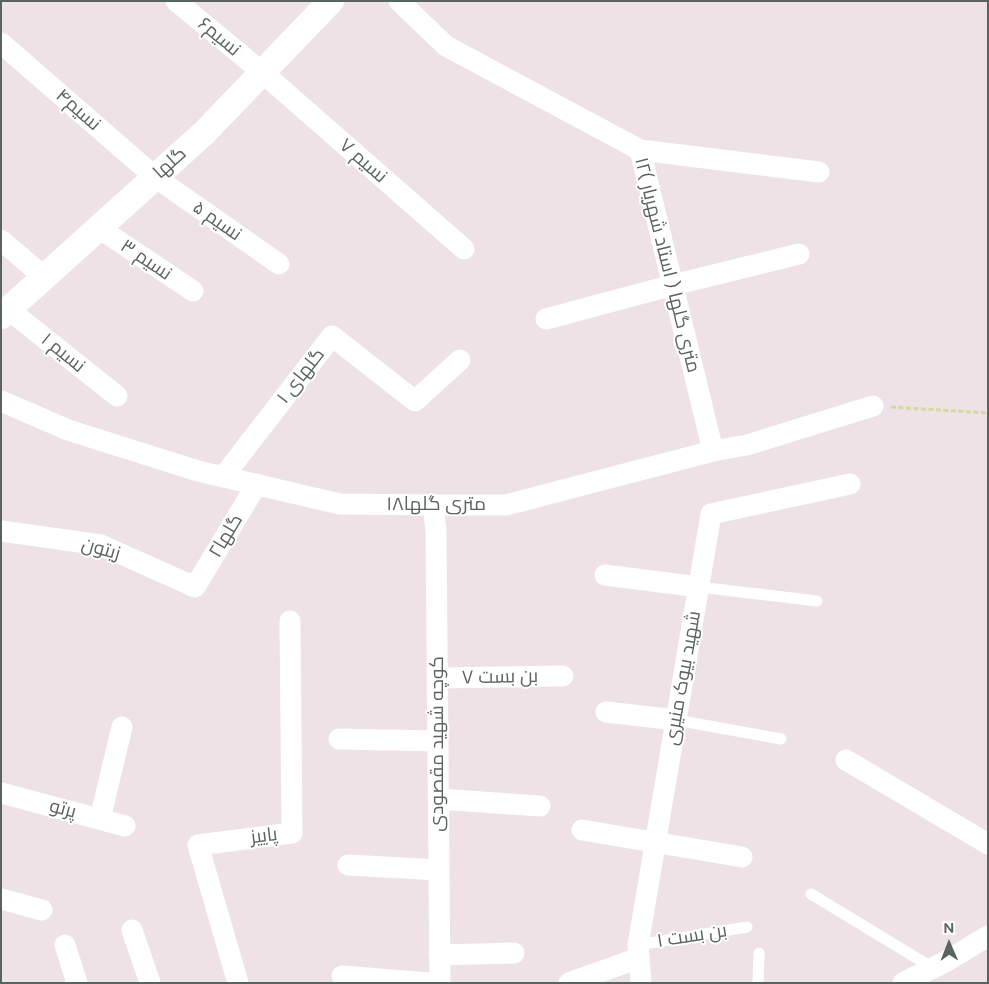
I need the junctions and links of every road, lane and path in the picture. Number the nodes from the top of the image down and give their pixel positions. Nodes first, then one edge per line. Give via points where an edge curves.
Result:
1 (176, 1) edge
2 (399, 1) edge
3 (320, 5) edge
4 (1, 43) edge
5 (262, 72) junction
6 (640, 150) junction
7 (818, 172) dead end
8 (155, 177) junction
9 (99, 228) junction
10 (1, 240) edge
11 (464, 249) dead end
12 (799, 254) dead end
13 (279, 264) dead end
14 (44, 277) junction
15 (673, 285) junction
16 (193, 291) dead end
17 (5, 313) edge
18 (546, 319) dead end
19 (460, 360) dead end
20 (117, 396) dead end
21 (1, 401) edge
22 (873, 406) joint
23 (988, 413) edge
24 (714, 451) junction
25 (224, 477) junction
26 (257, 484) junction
27 (850, 484) dead end
28 (433, 505) junction
29 (1, 531) edge
30 (605, 575) dead end
31 (195, 587) joint
32 (699, 587) junction
33 (817, 601) dead end
34 (290, 621) dead end
35 (563, 676) dead end
36 (437, 678) junction
37 (606, 712) dead end
38 (676, 720) junction
39 (122, 727) dead end
40 (339, 738) dead end
41 (781, 739) dead end
42 (437, 741) junction
43 (846, 760) dead end
44 (1, 792) edge
45 (438, 799) junction
46 (540, 806) dead end
47 (100, 819) junction
48 (125, 826) dead end
49 (582, 830) dead end
50 (655, 843) junction
51 (988, 844) edge
52 (742, 856) dead end
53 (348, 865) dead end
54 (438, 870) junction
55 (811, 894) dead end
56 (1, 899) edge
57 (42, 910) dead end
58 (747, 927) dead end
59 (132, 930) dead end
60 (988, 936) edge
61 (65, 945) dead end
62 (638, 951) junction
63 (514, 953) dead end
64 (759, 953) dead end
65 (440, 955) junction
66 (933, 968) junction
67 (342, 976) dead end
68 (77, 983) edge
69 (150, 983) edge
70 (238, 983) edge
71 (429, 983) edge
72 (440, 983) edge
73 (569, 983) edge
74 (640, 983) edge
75 (758, 983) edge
76 (903, 983) edge

1 - 5 street, نسیم۶
2 - 6 street, ۱۲متری گلها ( استاد شهریار ) via 446,46
3 - 5 street, گلها
4 - 8 street, نسیم۴
5 - 8 street, گلها via 204,133
5 - 11 street, نسیم ۷
6 - 7 street
6 - 15 street, ۱۲متری گلها ( استاد شهریار )
8 - 9 street, گلها
8 - 13 street, نسیم ۵
9 - 14 street, گلها
9 - 16 street, نسیم ۳
10 - 14 street
12 - 15 street
14 - 17 street, گلها
15 - 18 street
15 - 24 street, ۱۲متری گلها ( استاد شهریار )
17 - 20 street, نسیم ۱
19 - 25 street, گلهای ۱ via 414,401 332,336
21 - 25 street, ۱۸متری گلها via 68,430
22 - 23 path
22 - 24 street, ۱۸متری گلها via 747,445
24 - 28 street, ۱۸متری گلها via 506,505
25 - 26 street, ۱۸متری گلها
26 - 28 street, ۱۸متری گلها via 340,504
26 - 31 street, گلها۲
27 - 32 street, شهید بیوک منیری via 711,514
28 - 36 street, کوچه شهید مقصودی
29 - 31 street, زیتون via 100,545
30 - 32 street
32 - 33 lane
32 - 38 street, شهید بیوک منیری
34 - 70 street, پاییز via 292,833 198,845
35 - 36 street, بن بست ۷
36 - 42 street, کوچه شهید مقصودی
37 - 38 street
38 - 41 lane
38 - 50 street, شهید بیوک منیری
39 - 47 street
40 - 42 street
42 - 45 street, کوچه شهید مقصودی
43 - 51 street
44 - 47 street, پرتو
45 - 46 street
45 - 54 street, کوچه شهید مقصودی
47 - 48 street, پرتو
49 - 50 street
50 - 52 street
50 - 62 street, شهید بیوک منیری
53 - 54 street
54 - 65 street, کوچه شهید مقصودی
55 - 66 lane
56 - 57 street
58 - 62 lane, بن بست ۱
59 - 69 street
60 - 66 street
61 - 68 street
62 - 73 street
62 - 74 street, شهید بیوک منیری
63 - 65 street
64 - 75 lane
65 - 72 street, کوچه شهید مقصودی
66 - 76 street
67 - 71 street

